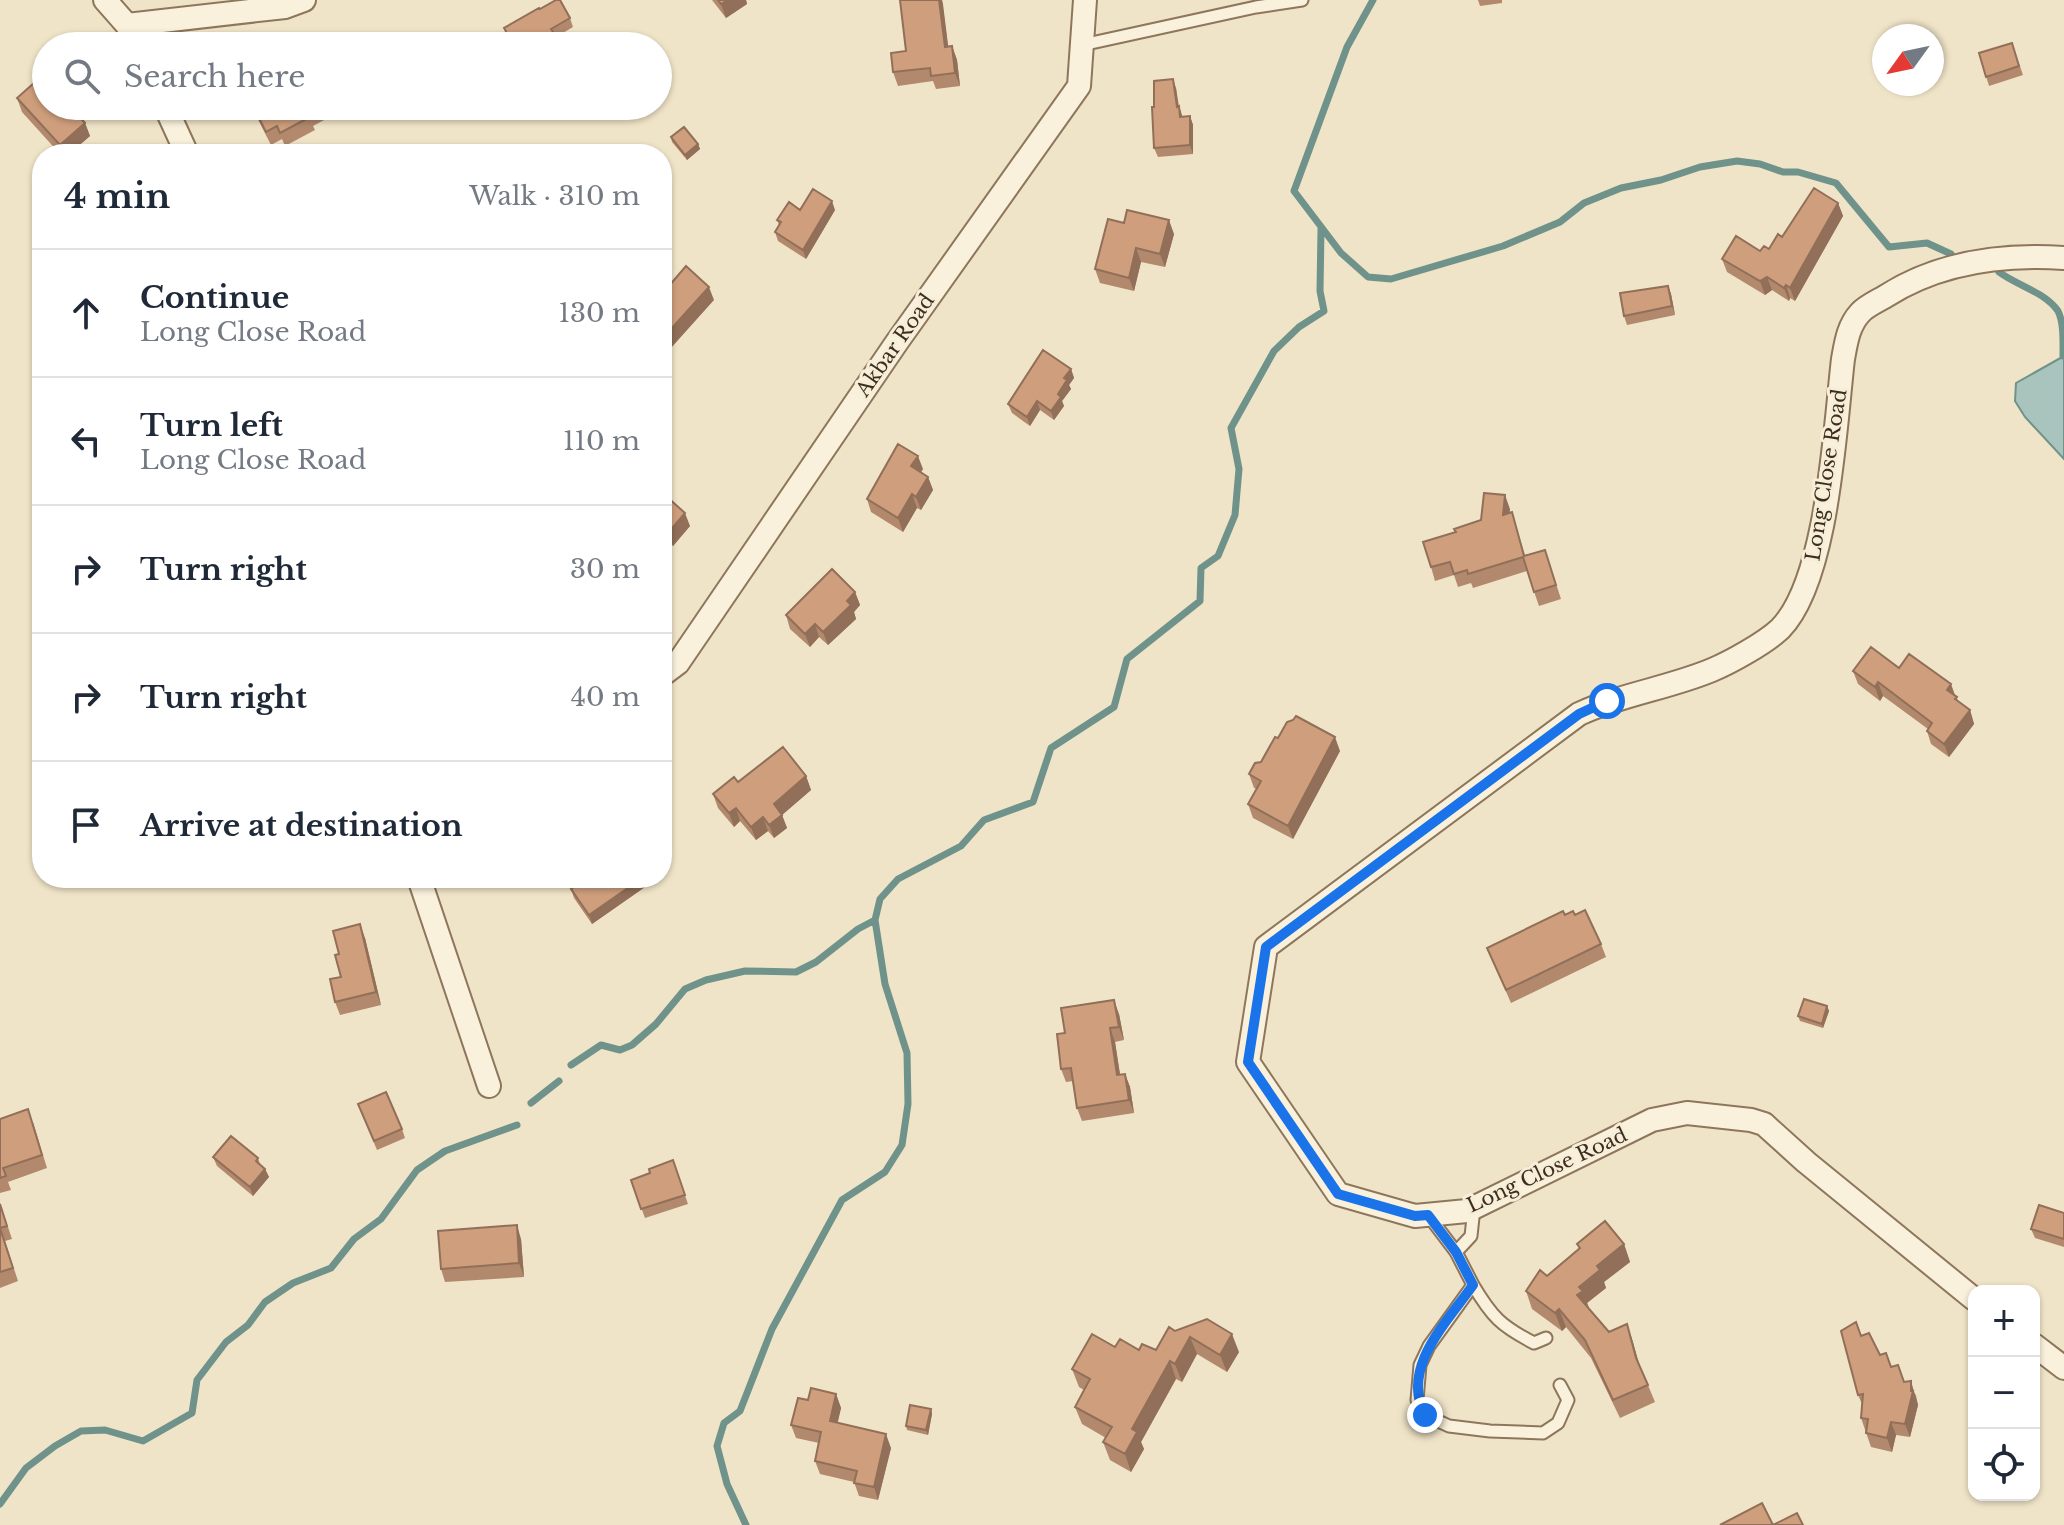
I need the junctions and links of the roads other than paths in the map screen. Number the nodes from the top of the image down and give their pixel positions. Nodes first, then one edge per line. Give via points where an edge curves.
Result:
1 (105, 0) edge
2 (304, 0) edge
3 (1085, 0) edge
4 (1302, 0) edge
5 (127, 25) junction
6 (130, 32) edge
7 (1082, 45) junction
8 (171, 120) edge
9 (182, 144) edge
10 (2064, 258) edge
11 (672, 668) edge
12 (422, 888) edge
13 (489, 1086) dead end
14 (1474, 1208) junction
15 (1428, 1215) junction
16 (1456, 1252) junction
17 (1473, 1285) junction
18 (1968, 1294) edge
19 (1546, 1338) dead end
20 (2040, 1350) edge
21 (2064, 1368) edge
22 (1560, 1385) dead end

1 - 5 street
2 - 5 street via 285,7
3 - 7 street, Akbar Road
4 - 7 lane
5 - 6 street
7 - 11 street, Akbar Road via 1079,86
8 - 9 street
10 - 15 street, Long Close Road via 1985,260 1948,267 1911,280 1860,312 1847,335 1818,549 1804,594 1780,628 1712,670 1579,714 1266,947 1248,1062 1338,1194
12 - 13 street
14 - 15 street, Long Close Road
14 - 16 lane via 1471,1236
14 - 18 street, Long Close Road via 1652,1120 1687,1113 1751,1120 1764,1124
15 - 16 lane
16 - 17 lane
17 - 19 lane via 1504,1327 1534,1343
17 - 22 lane via 1420,1365 1417,1400 1425,1415 1449,1426 1543,1433 1558,1423 1568,1400
20 - 21 street

